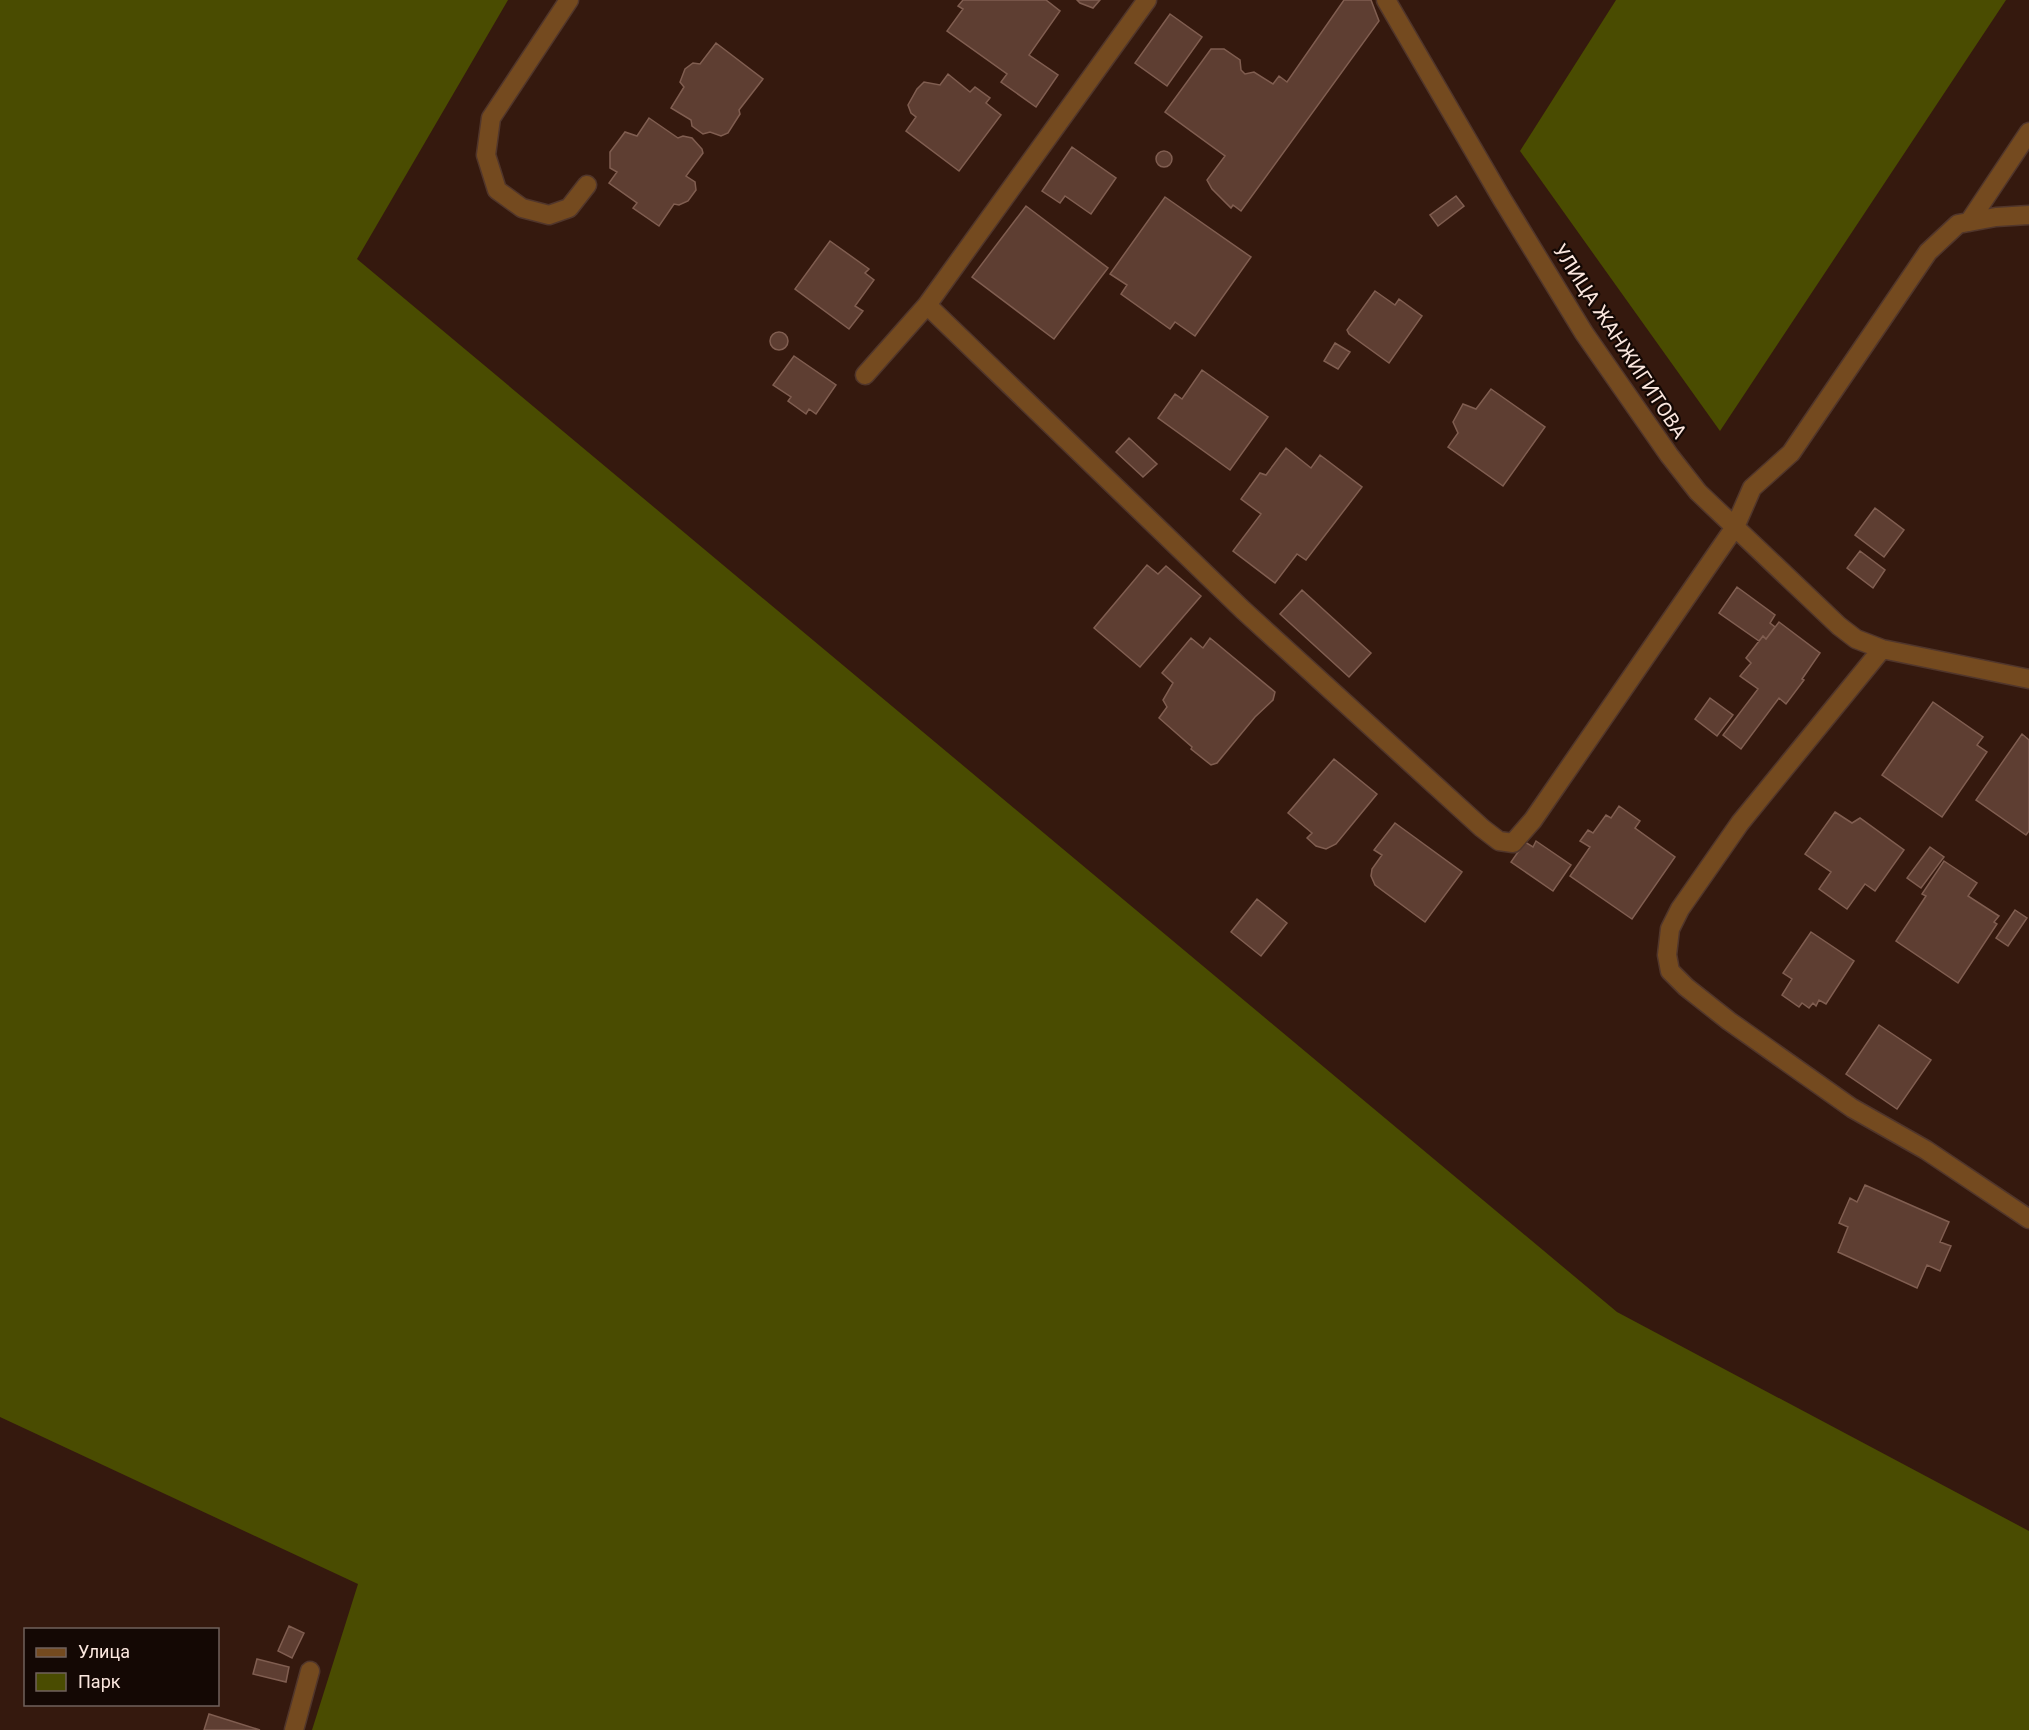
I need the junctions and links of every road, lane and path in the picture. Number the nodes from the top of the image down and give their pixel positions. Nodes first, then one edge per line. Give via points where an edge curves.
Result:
1 (569, 0) edge
2 (1148, 0) edge
3 (1386, 0) edge
4 (2029, 132) edge
5 (587, 184) dead end
6 (2029, 215) edge
7 (1969, 222) junction
8 (927, 304) junction
9 (865, 375) dead end
10 (1735, 527) junction
11 (1882, 649) junction
12 (2029, 679) edge
13 (2029, 1219) edge
14 (310, 1671) dead end
15 (294, 1730) edge

1 - 5 street via 491,118 486,155 497,190 522,208 549,215 569,208
2 - 8 street
3 - 10 street, УЛИЦА ЖАНЖИГИТОВА via 1584,333 1669,455 1698,492
4 - 7 street
6 - 7 street
7 - 10 street via 1958,224 1928,252 1791,453 1752,488
8 - 9 street
8 - 10 street via 1244,610 1499,841 1513,843 1533,820
10 - 11 street, УЛИЦА ЖАНЖИГИТОВА via 1839,627
11 - 12 street, УЛИЦА ЖАНЖИГИТОВА
11 - 13 street via 1740,823 1680,909 1670,929 1670,972 1730,1021 1852,1108 1926,1150
14 - 15 street

